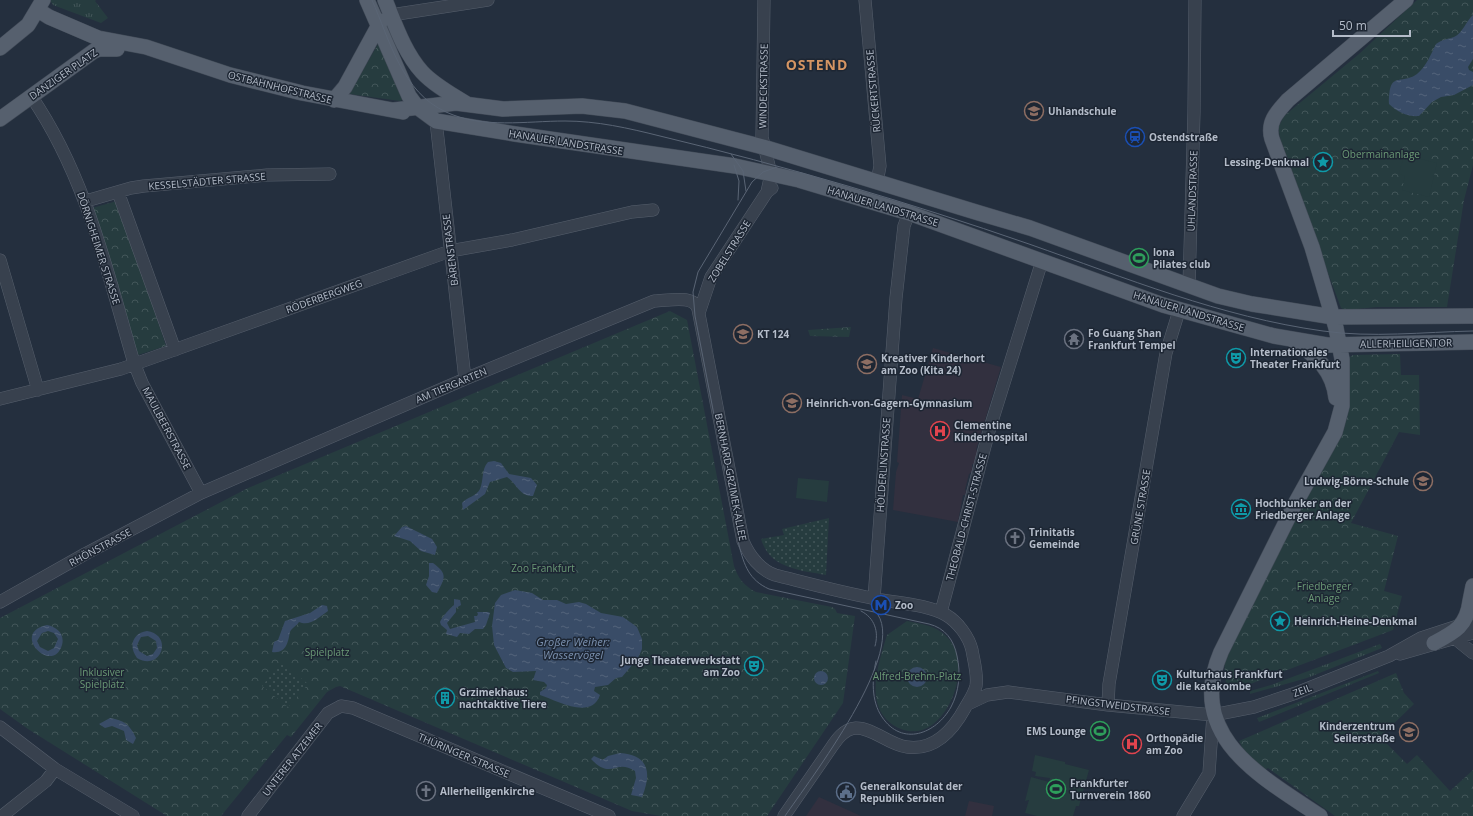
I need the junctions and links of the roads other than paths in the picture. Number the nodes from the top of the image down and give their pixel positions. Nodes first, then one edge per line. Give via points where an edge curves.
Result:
1 (367, 0) edge
2 (488, 0) edge
3 (764, 0) edge
4 (865, 0) edge
5 (1195, 0) edge
6 (1406, 0) edge
7 (40, 5) edge
8 (388, 7) edge
9 (379, 27) junction
10 (0, 48) edge
11 (162, 52) junction
12 (31, 96) junction
13 (334, 100) junction
14 (462, 104) junction
15 (417, 107) junction
16 (394, 110) junction
17 (0, 118) edge
18 (436, 121) junction
19 (763, 147) junction
20 (771, 172) junction
21 (330, 174) dead end
22 (787, 177) junction
23 (877, 182) junction
24 (118, 192) junction
25 (767, 192) junction
26 (86, 201) junction
27 (653, 210) dead end
28 (909, 213) junction
29 (450, 251) junction
30 (0, 260) edge
31 (1042, 261) junction
32 (1189, 285) junction
33 (1179, 310) junction
34 (699, 313) junction
35 (1473, 316) edge
36 (1333, 317) junction
37 (1375, 318) junction
38 (1291, 339) junction
39 (1339, 342) junction
40 (1473, 342) edge
41 (175, 350) junction
42 (134, 363) junction
43 (465, 379) junction
44 (38, 390) junction
45 (0, 399) edge
46 (1339, 419) junction
47 (201, 493) junction
48 (874, 599) junction
49 (0, 602) edge
50 (1471, 609) edge
51 (941, 612) junction
52 (1445, 637) junction
53 (1473, 653) edge
54 (976, 685) junction
55 (1023, 693) junction
56 (1108, 705) junction
57 (340, 706) joint
58 (967, 706) junction
59 (1213, 715) junction
60 (0, 727) edge
61 (55, 769) junction
62 (2, 816) edge
63 (132, 816) edge
64 (248, 816) edge
65 (609, 816) edge
66 (784, 816) edge
67 (1183, 816) edge
68 (1320, 816) edge

1 - 9 main road, HANAUER LANDSTRASSE
2 - 8 street
3 - 19 street, WINDECKSTRASSE
4 - 23 street, RÜCKERTSTRASSE via 880,166
5 - 32 street, UHLANDSTRASSE
6 - 36 main road via 1288,100 1275,114 1270,125 1272,139 1312,247
7 - 10 main road via 26,28
7 - 11 main road via 93,28 129,38
8 - 9 main road
8 - 14 main road via 412,59 422,72
9 - 13 main road via 346,87
9 - 15 main road, HANAUER LANDSTRASSE via 408,96
11 - 12 main road, DANZIGER PLATZ via 99,49
11 - 13 main road, OSTBAHNHOFSTRASSE via 248,80
12 - 17 main road, DANZIGER PLATZ
12 - 26 street, DÖRNIGHEIMER STRASSE via 55,134
13 - 16 main road, OSTBAHNHOFSTRASSE
14 - 15 main road
14 - 18 main road via 440,112
14 - 19 main road via 503,109 582,106 614,109 658,118
15 - 16 main road, OSTBAHNHOFSTRASSE
15 - 18 main road, HANAUER LANDSTRASSE
16 - 18 main road, OSTBAHNHOFSTRASSE
18 - 20 main road, HANAUER LANDSTRASSE
18 - 29 street, BÄRENSTRASSE
19 - 20 street, WINDECKSTRASSE
19 - 23 main road
20 - 22 main road, HANAUER LANDSTRASSE
20 - 25 street, ZOBELSTRASSE
21 - 24 street, KESSELSTÄDTER STRASSE via 267,175 131,188
22 - 25 street, ZOBELSTRASSE
22 - 28 main road, HANAUER LANDSTRASSE
23 - 32 main road via 1030,228
24 - 26 street, KESSELSTÄDTER STRASSE
24 - 41 street
25 - 34 street, ZOBELSTRASSE via 711,277
26 - 42 street, DÖRNIGHEIMER STRASSE
27 - 29 street, RÖDERBERGWEG via 632,212 512,240
28 - 31 main road, HANAUER LANDSTRASSE
28 - 48 street, HÖLDERLINSTRASSE via 904,226 896,298
29 - 41 street, RÖDERBERGWEG
29 - 43 street, BÄRENSTRASSE
30 - 44 street
31 - 33 main road, HANAUER LANDSTRASSE
31 - 51 street, THEOBALD-CHRIST-STRASSE via 989,432
32 - 36 main road via 1218,296 1252,304
33 - 38 main road, HANAUER LANDSTRASSE
33 - 56 street, GRÜNE STRASSE via 1166,353 1109,684
34 - 43 street, AM TIERGARTEN via 692,301 654,301
34 - 48 street, BERNHARD-GRZIMEK-ALLEE via 743,541 753,558 772,574
35 - 37 main road, ALLERHEILIGENTOR
36 - 37 main road, ALLERHEILIGENTOR
36 - 39 main road
37 - 39 main road, ALLERHEILIGENTOR via 1359,322 1344,334
38 - 39 main road, HANAUER LANDSTRASSE
38 - 46 main road via 1314,355 1328,371 1333,380
39 - 40 main road, ALLERHEILIGENTOR
39 - 46 main road via 1342,385
41 - 42 street, RÖDERBERGWEG
42 - 44 street, RÖDERBERGWEG via 121,369
42 - 47 street, MAULBEERSTRASSE
43 - 47 street, AM TIERGARTEN
44 - 45 street, RÖDERBERGWEG
46 - 59 main road via 1335,432 1295,504 1221,652 1213,678
47 - 49 street, RHÖNSTRASSE
48 - 51 street
50 - 52 main road
51 - 54 street via 957,624 969,642 976,672
52 - 53 street
52 - 59 street, ZEIL via 1416,650 1389,656 1254,707
54 - 55 street, PFINGSTWEIDSTRASSE
54 - 58 street
55 - 56 street, PFINGSTWEIDSTRASSE
55 - 58 street, PFINGSTWEIDSTRASSE via 996,693
56 - 59 street, PFINGSTWEIDSTRASSE
57 - 64 street, UNTERER ATZEMER via 328,714
57 - 65 street, THÜRINGER STRASSE via 353,708
58 - 66 street via 957,723 946,734 932,744 922,747 900,746 858,728 847,731 836,740
59 - 67 street via 1209,773
59 - 68 main road via 1240,757 1268,782
60 - 61 street
61 - 62 street via 46,781
61 - 63 street

